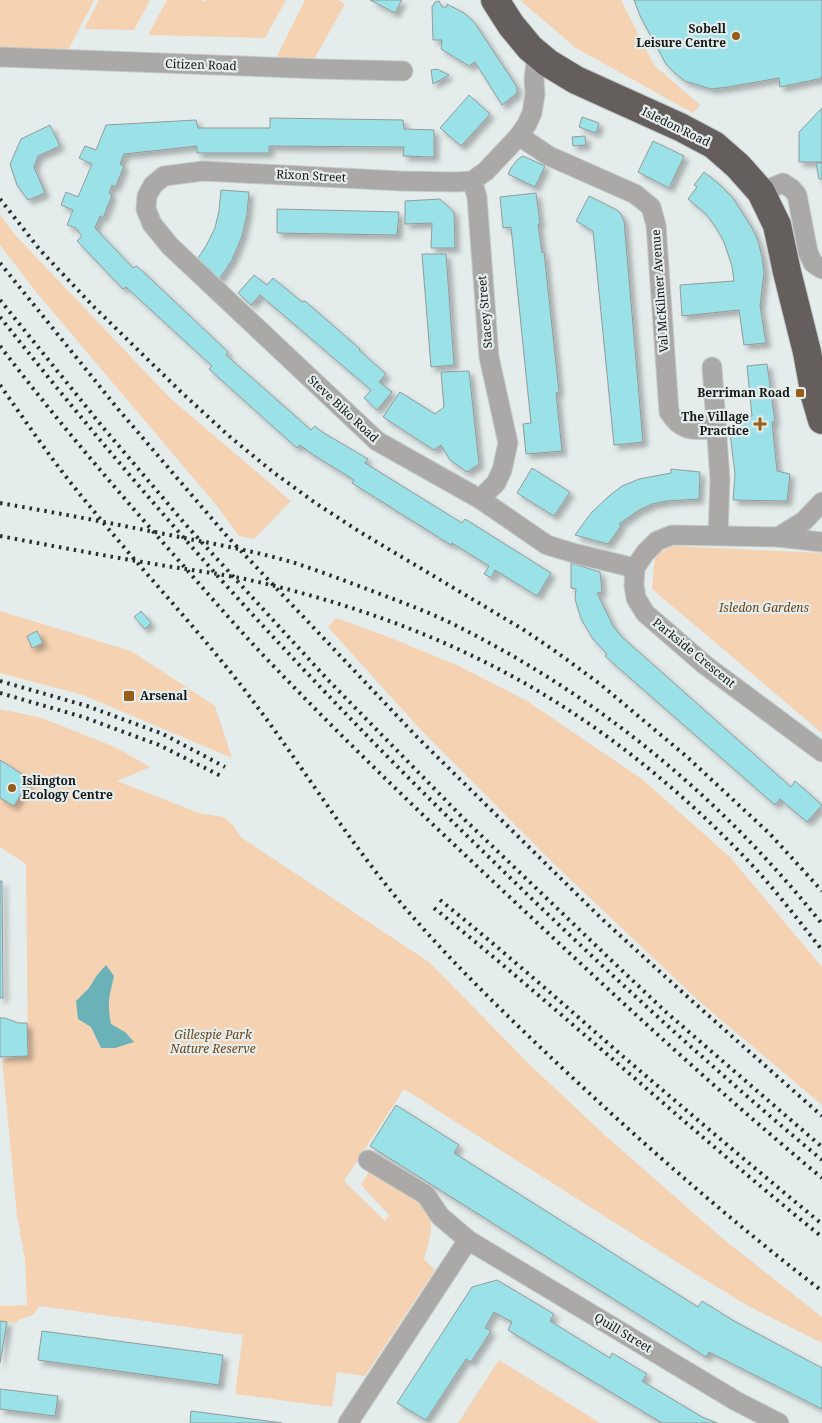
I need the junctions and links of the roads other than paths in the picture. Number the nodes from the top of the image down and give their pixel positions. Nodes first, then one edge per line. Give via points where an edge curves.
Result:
1 (495, 0) edge
2 (537, 54) junction
3 (0, 57) edge
4 (403, 71) dead end
5 (519, 136) junction
6 (472, 181) junction
7 (153, 185) joint
8 (761, 192) junction
9 (822, 269) edge
10 (712, 367) dead end
11 (822, 420) edge
12 (716, 429) junction
13 (480, 499) junction
14 (822, 502) edge
15 (718, 535) junction
16 (778, 537) junction
17 (822, 542) edge
18 (635, 568) junction
19 (822, 752) edge
20 (368, 1160) dead end
21 (468, 1240) junction
22 (348, 1423) edge
23 (779, 1423) edge

1 - 2 highway, Isledon Road via 511,25
2 - 5 street via 532,113
2 - 8 highway, Isledon Road via 576,80 714,145
3 - 4 street, Citizen Road
5 - 6 street
5 - 12 street, Val McKilmer Avenue via 549,156 635,194 651,207 656,226 669,412 682,427
6 - 7 street, Rixon Street via 401,181 203,171 164,176
6 - 13 street, Stacey Street via 477,197 489,357 508,443 496,483
7 - 13 street, Steve Biko Road via 147,196 146,209 152,224 170,246 376,441
8 - 9 street via 783,183 792,189 797,196 808,252 813,263
8 - 11 highway, Isledon Road via 777,225
10 - 12 street
12 - 15 street via 720,479
13 - 18 street, Steve Biko Road via 547,545
14 - 16 street via 804,521
15 - 16 street
15 - 18 street via 672,535 657,541
16 - 17 street
18 - 19 street, Parkside Crescent via 636,598 645,613 705,665
20 - 21 street, Quill Street via 426,1195 440,1216
21 - 22 street
21 - 23 street, Quill Street via 736,1401

